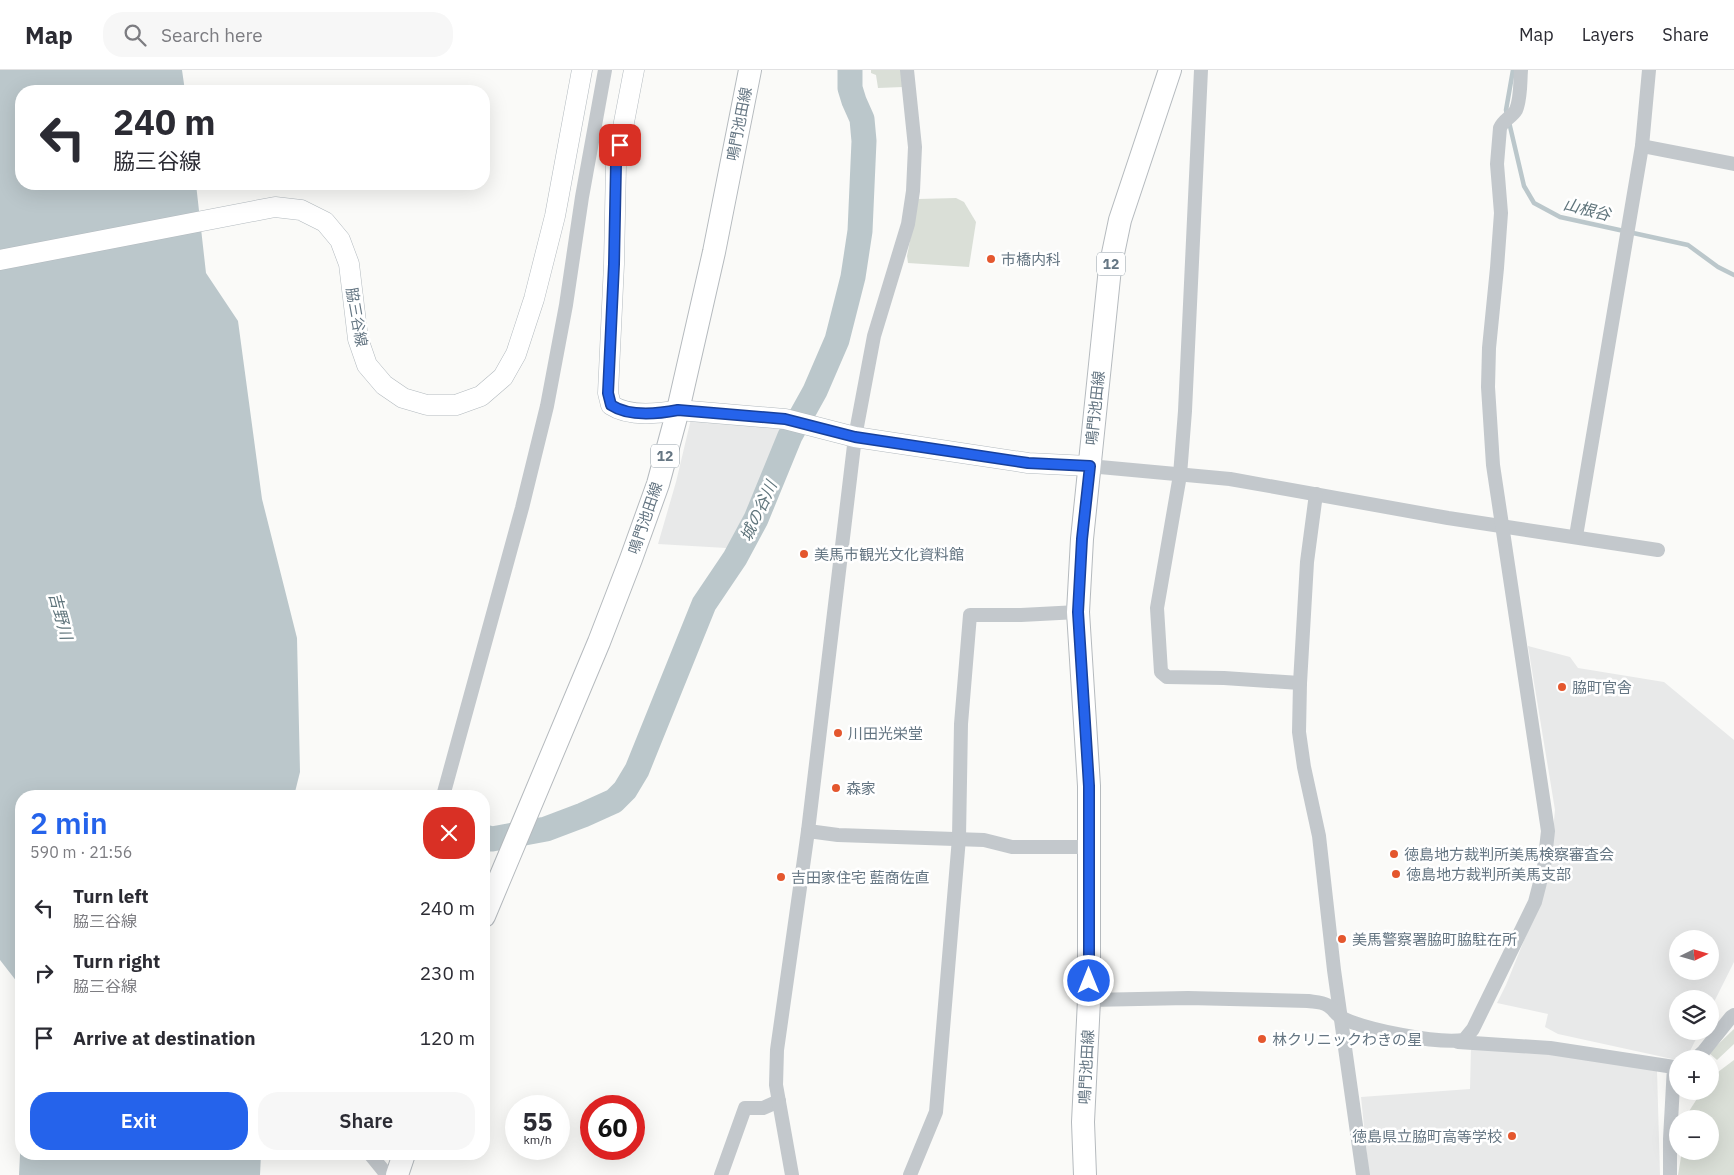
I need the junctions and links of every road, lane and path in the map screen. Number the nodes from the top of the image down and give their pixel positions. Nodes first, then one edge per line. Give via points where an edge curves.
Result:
1 (582, 70) edge
2 (605, 70) edge
3 (634, 70) edge
4 (750, 70) edge
5 (906, 70) edge
6 (1170, 70) edge
7 (1201, 70) edge
8 (1521, 70) edge
9 (1649, 70) edge
10 (1642, 146) junction
11 (1734, 164) edge
12 (0, 260) edge
13 (678, 410) junction
14 (855, 437) junction
15 (1090, 466) junction
16 (1180, 474) junction
17 (1316, 494) junction
18 (1502, 525) junction
19 (1576, 536) junction
20 (1658, 550) dead end
21 (1078, 612) junction
22 (1300, 682) junction
23 (445, 790) edge
24 (808, 830) junction
25 (959, 838) junction
26 (1089, 847) junction
27 (490, 902) edge
28 (1089, 1000) junction
29 (1734, 1015) edge
30 (1340, 1017) junction
31 (1454, 1041) junction
32 (1705, 1050) edge
33 (1669, 1066) edge
34 (1673, 1100) edge
35 (779, 1101) junction
36 (375, 1160) edge
37 (402, 1160) edge
38 (387, 1175) edge
39 (398, 1175) edge
40 (721, 1175) edge
41 (792, 1175) edge
42 (910, 1175) edge
43 (1084, 1175) edge
44 (1363, 1175) edge
45 (1670, 1175) edge

1 - 12 main road, 脇三谷線 via 555,216 534,300 516,354 502,376 481,396 456,405 427,406 403,398 384,384 367,364 358,339 349,264 340,240 325,222 301,210 275,208
2 - 23 street via 546,406 522,508
3 - 13 main road via 616,164 608,393 611,405 620,411 665,413
4 - 13 main road, 鳴門池田線 / 12
5 - 14 street via 915,147 913,191 908,224 874,336
6 - 15 main road, 鳴門池田線 / 12 via 1120,220 1110,268
7 - 16 street
8 - 18 street via 1515,112 1500,128 1501,213 1489,348 1493,465
9 - 10 street
10 - 11 street
10 - 19 street
13 - 14 main road via 785,419
13 - 27 main road, 鳴門池田線 / 12 via 658,484 631,559
14 - 15 main road via 1028,463
14 - 24 street
15 - 16 street
15 - 21 main road, 鳴門池田線 / 12
16 - 17 street
16 - 22 street via 1157,608 1160,672 1167,677
17 - 18 street
17 - 22 street via 1307,562
18 - 19 street
18 - 31 street via 1548,831 1544,867 1535,902 1473,1029 1464,1040
19 - 20 street
21 - 25 street via 970,615 962,724
21 - 26 main road, 鳴門池田線 / 12 via 1089,786
22 - 30 street via 1299,732 1320,836
24 - 25 street via 838,835
24 - 35 street via 777,1050
25 - 26 street via 1012,847
25 - 42 street via 936,1112
26 - 28 main road, 鳴門池田線 / 12
28 - 30 street via 1308,1001 1327,1005
28 - 43 main road, 鳴門池田線 / 12 via 1083,1122
29 - 32 street
30 - 31 street via 1411,1036
30 - 44 street
31 - 33 street via 1550,1048
34 - 45 street
35 - 40 street via 762,1108 745,1108
35 - 41 street
36 - 38 street
37 - 39 main road

